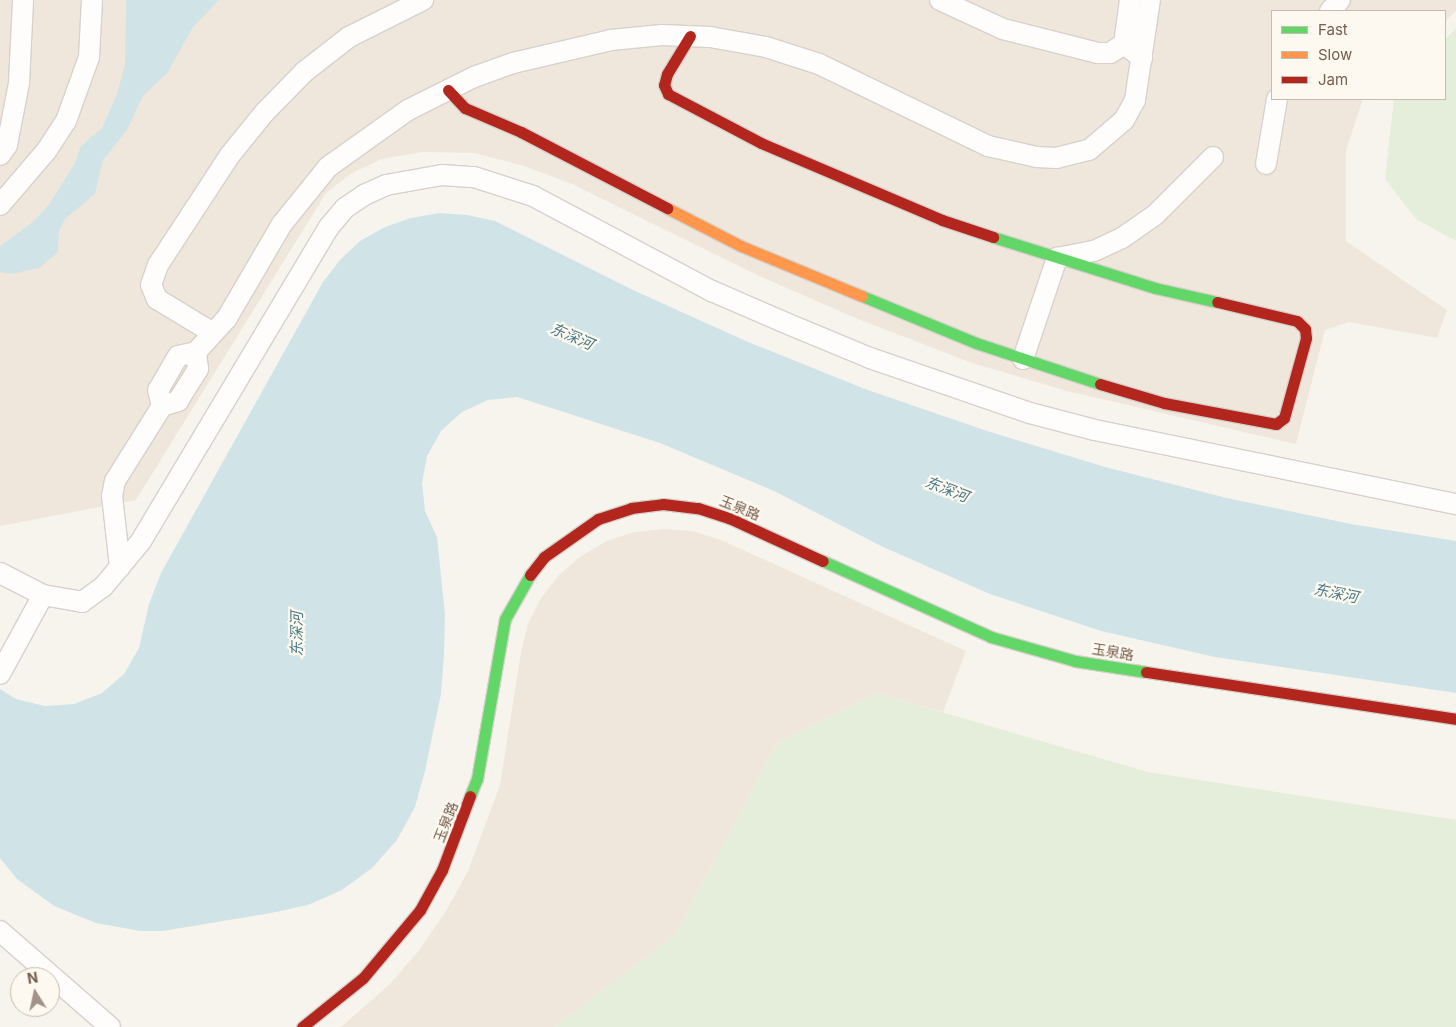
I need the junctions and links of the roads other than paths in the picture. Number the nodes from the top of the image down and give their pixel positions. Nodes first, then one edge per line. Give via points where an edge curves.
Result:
1 (23, 0) edge
2 (92, 0) edge
3 (423, 0) edge
4 (940, 0) edge
5 (1130, 0) edge
6 (1150, 0) edge
7 (1340, 0) edge
8 (1331, 10) edge
9 (690, 36) junction
10 (1124, 44) junction
11 (1142, 58) junction
12 (448, 90) junction
13 (1277, 100) edge
14 (0, 155) edge
15 (1213, 157) dead end
16 (1266, 164) dead end
17 (0, 205) edge
18 (1056, 258) junction
19 (213, 333) junction
20 (1023, 359) junction
21 (1456, 504) edge
22 (120, 567) junction
23 (0, 573) edge
24 (43, 595) junction
25 (4, 668) edge
26 (1456, 719) edge
27 (0, 931) edge
28 (110, 1027) edge
29 (302, 1027) edge

1 - 14 street via 19,83 7,145
2 - 17 street via 89,57 66,121 48,150
3 - 19 street via 349,37 304,72 230,155 158,264 152,285 157,299
4 - 10 street via 1003,29 1088,51 1110,53
5 - 10 street
6 - 11 street
7 - 8 street
9 - 11 street via 766,47 819,64 988,146 1056,158 1089,150 1124,120 1135,100
9 - 12 street via 620,39 560,50 513,63
9 - 18 street via 664,85 668,94 678,101 852,183 942,220
10 - 11 street
12 - 19 street via 392,121 328,166 300,198 227,318
12 - 20 street via 465,108 521,132 740,246 866,300
13 - 16 street
15 - 18 street via 1155,215 1122,238 1094,251
18 - 20 street
18 - 20 street via 1155,288 1297,321 1305,329 1306,338 1284,418 1276,424 1267,424 1164,403
19 - 22 street via 196,352 198,368 178,401 162,406 115,481 112,496
21 - 22 street via 1095,430 1030,413 870,358 772,318 712,291 533,196 474,177 442,175 386,185 364,194 345,208 328,227 142,541
22 - 24 street via 103,587 82,602
23 - 24 street
24 - 25 street
26 - 29 street, 玉泉路 via 1075,661 1032,651 991,637 729,518 698,508 663,504 631,508 598,519 570,536 544,557 520,588 498,648 477,779 442,870 420,910 396,941 363,978
27 - 28 street

